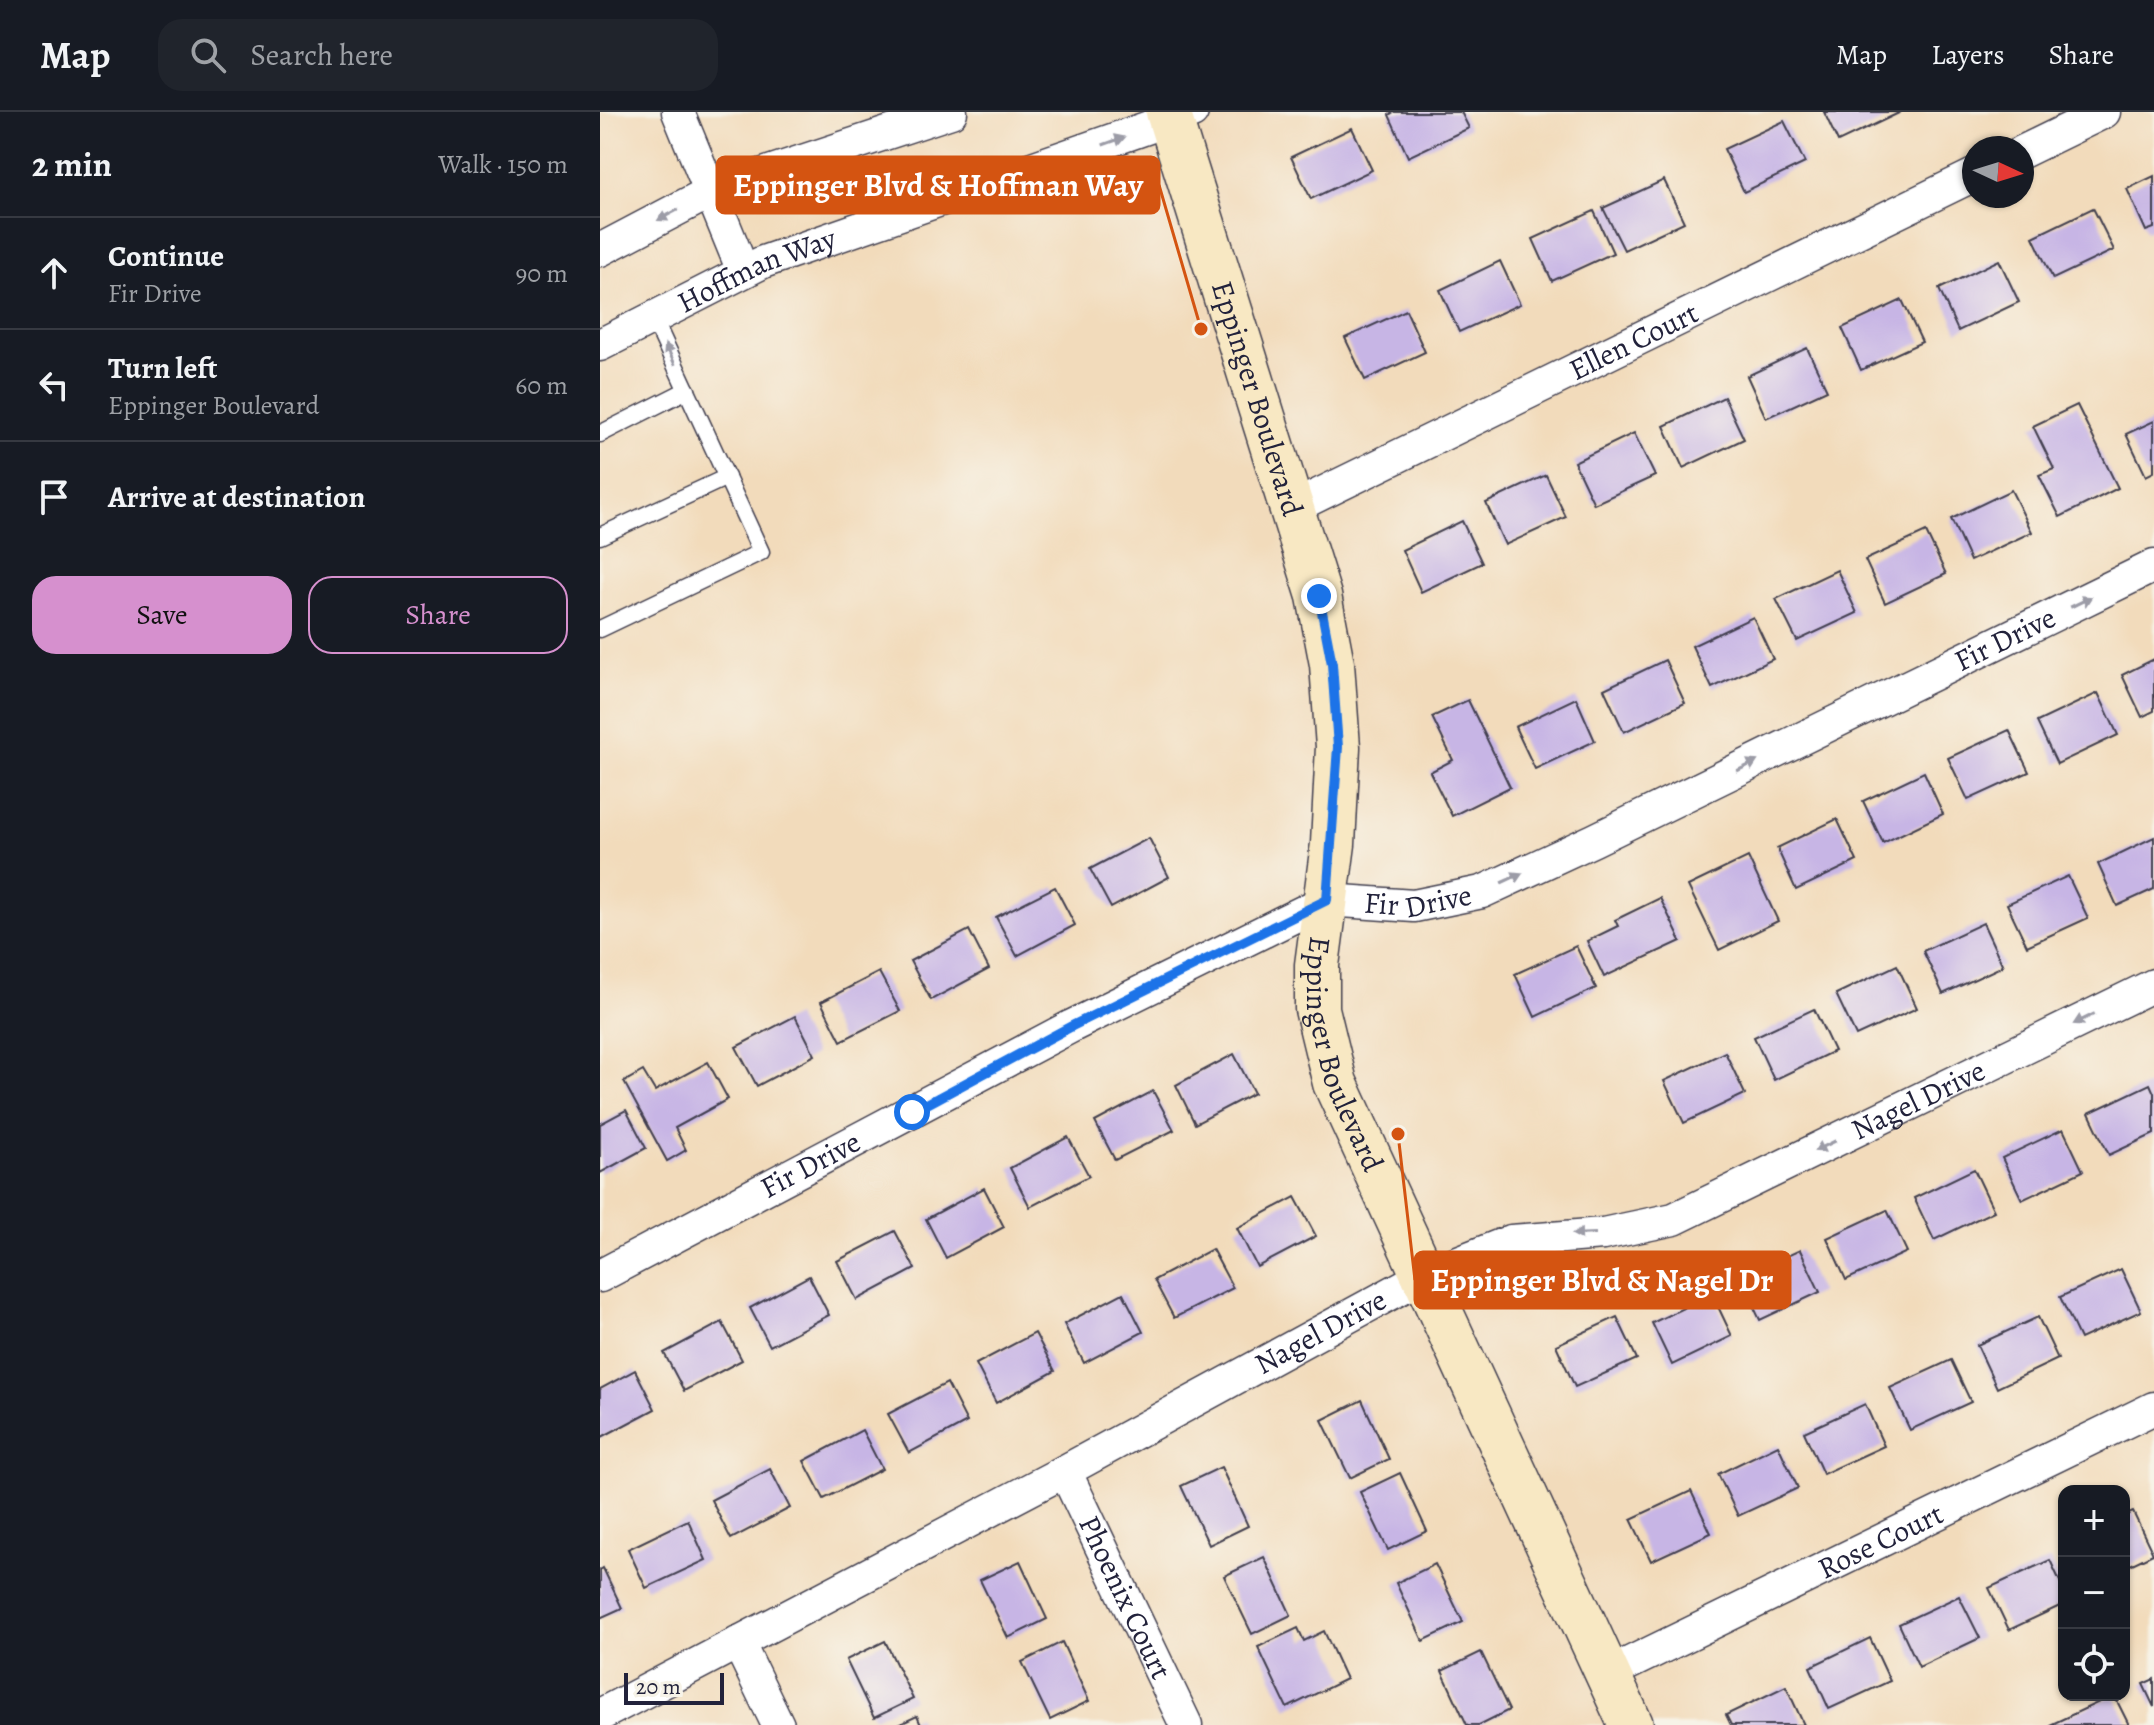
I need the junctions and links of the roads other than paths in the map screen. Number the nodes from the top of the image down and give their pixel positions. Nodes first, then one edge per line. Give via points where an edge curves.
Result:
1 (678, 112) edge
2 (951, 112) edge
3 (2104, 112) edge
4 (1177, 115) edge
5 (2034, 146) edge
6 (1962, 181) edge
7 (712, 191) junction
8 (600, 250) edge
9 (743, 271) junction
10 (653, 317) junction
11 (600, 345) edge
12 (687, 390) junction
13 (600, 434) edge
14 (727, 477) junction
15 (1292, 508) junction
16 (600, 536) edge
17 (2154, 566) edge
18 (600, 629) edge
19 (1327, 900) junction
20 (2154, 985) edge
21 (600, 1276) edge
22 (1423, 1276) junction
23 (2154, 1408) edge
24 (1065, 1471) junction
25 (738, 1642) junction
26 (1607, 1674) junction
27 (600, 1715) edge
28 (778, 1725) edge
29 (1186, 1725) edge
30 (1631, 1725) edge

1 - 7 street
2 - 7 street
3 - 5 street
9 -> 4 street, Hoffman Way
4 - 15 street, Eppinger Boulevard
6 - 15 street, Ellen Court
7 -> 8 street
7 - 9 street
9 - 10 street, Hoffman Way
10 - 11 street, Hoffman Way
12 -> 10 lane
12 - 13 lane
12 - 14 lane
14 - 16 lane
14 - 18 lane via 761,552
15 - 19 street, Eppinger Boulevard via 1319,596 1332,664 1338,747
19 -> 17 street, Fir Drive via 1414,906 1482,892
19 - 21 street, Fir Drive via 1072,1026
19 - 22 street, Eppinger Boulevard via 1317,965 1317,1009 1335,1083
20 -> 22 street, Nagel Drive via 1674,1219 1603,1234 1511,1241
22 - 24 street, Nagel Drive
22 - 26 street, Eppinger Boulevard
23 - 26 street, Rose Court
24 - 25 street, Nagel Drive
24 - 29 street, Phoenix Court
25 - 27 street, Nagel Drive
25 - 28 street
26 - 30 street, Eppinger Boulevard

